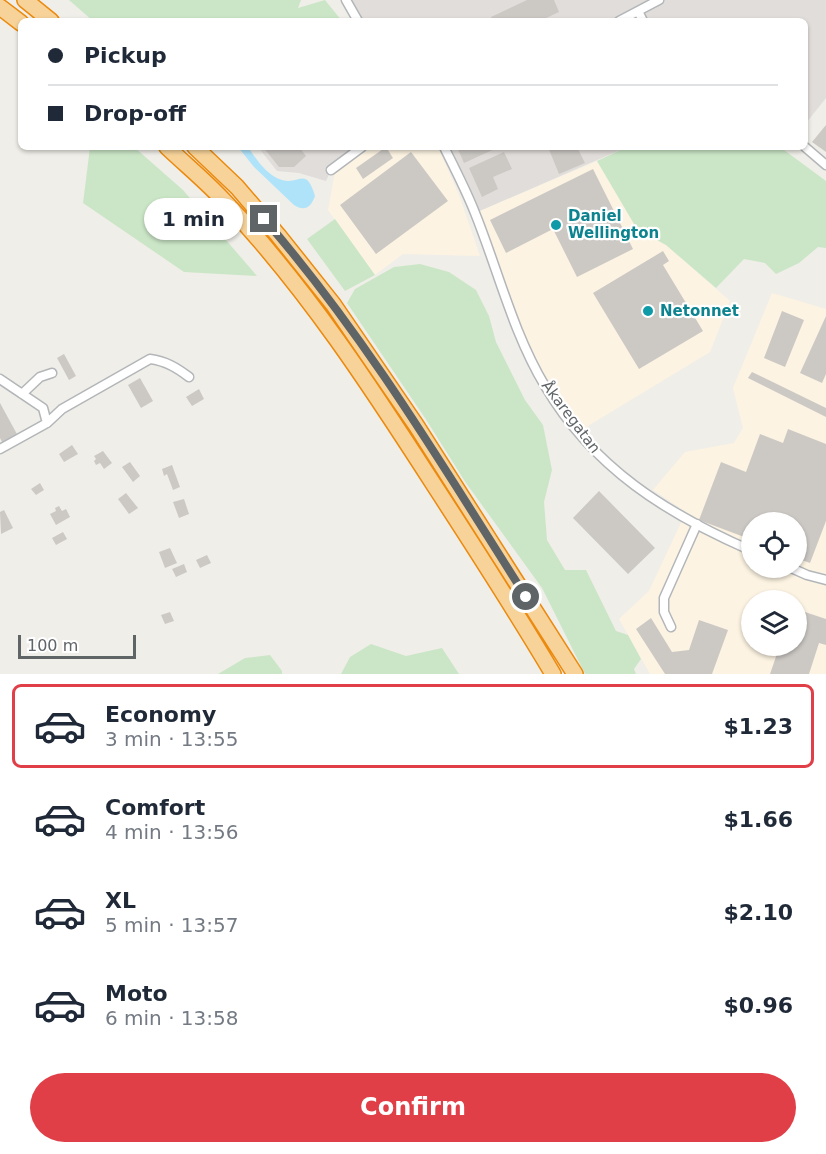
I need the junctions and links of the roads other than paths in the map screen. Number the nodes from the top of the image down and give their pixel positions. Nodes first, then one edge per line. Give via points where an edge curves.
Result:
1 (25, 0) edge
2 (346, 0) edge
3 (659, 0) edge
4 (0, 7) edge
5 (638, 11) junction
6 (47, 18) edge
7 (356, 18) edge
8 (625, 18) edge
9 (642, 18) edge
10 (18, 21) edge
11 (170, 150) edge
12 (198, 150) edge
13 (358, 150) edge
14 (445, 150) edge
15 (808, 150) edge
16 (826, 165) edge
17 (331, 170) dead end
18 (52, 373) dead end
19 (189, 377) dead end
20 (0, 379) edge
21 (22, 394) junction
22 (47, 423) junction
23 (0, 449) edge
24 (697, 524) junction
25 (741, 546) edge
26 (807, 575) edge
27 (826, 580) edge
28 (672, 627) dead end
29 (553, 674) edge
30 (575, 674) edge

1 - 6 highway
2 - 7 street
3 - 5 street
4 - 10 highway
5 - 8 street
5 - 9 street
11 - 29 highway via 225,202 319,314 409,446
12 - 30 highway via 237,187 333,304 416,425
13 - 17 street
14 - 24 street, Åkaregatan via 545,387 605,462 654,501
15 - 16 street
18 - 21 street via 40,377
19 - 22 street via 161,360 150,359 62,409
20 - 21 street
21 - 22 street via 42,408
22 - 23 street
24 - 25 street, Åkaregatan
24 - 28 street via 664,598 664,612
26 - 27 street

